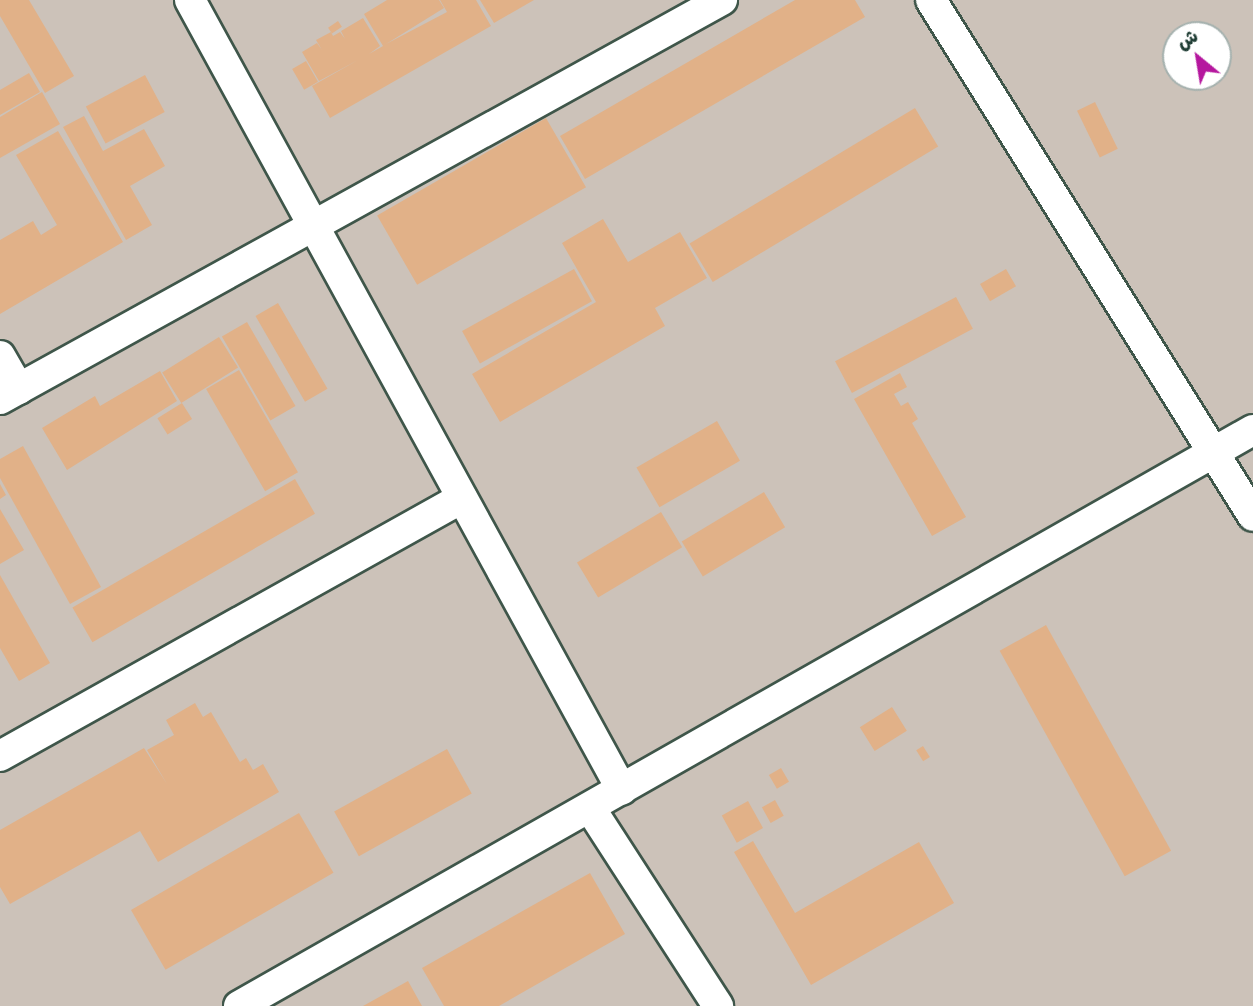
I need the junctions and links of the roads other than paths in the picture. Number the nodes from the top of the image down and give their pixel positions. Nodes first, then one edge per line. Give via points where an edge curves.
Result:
1 (190, 0) edge
2 (722, 0) edge
3 (932, 0) edge
4 (955, 0) edge
5 (953, 34) junction
6 (313, 225) junction
7 (0, 356) edge
8 (9, 394) edge
9 (1253, 430) edge
10 (1215, 451) junction
11 (462, 498) junction
12 (1253, 516) edge
13 (0, 756) edge
14 (622, 790) junction
15 (590, 808) junction
16 (239, 1006) edge
17 (718, 1006) edge

1 - 6 street
2 - 6 street
3 - 5 street
4 - 5 street
5 - 10 street
6 - 8 street
6 - 11 street
7 - 8 street
9 - 10 street
10 - 12 street
10 - 14 street
11 - 13 street
11 - 14 street
14 - 15 street
15 - 16 street
15 - 17 street

